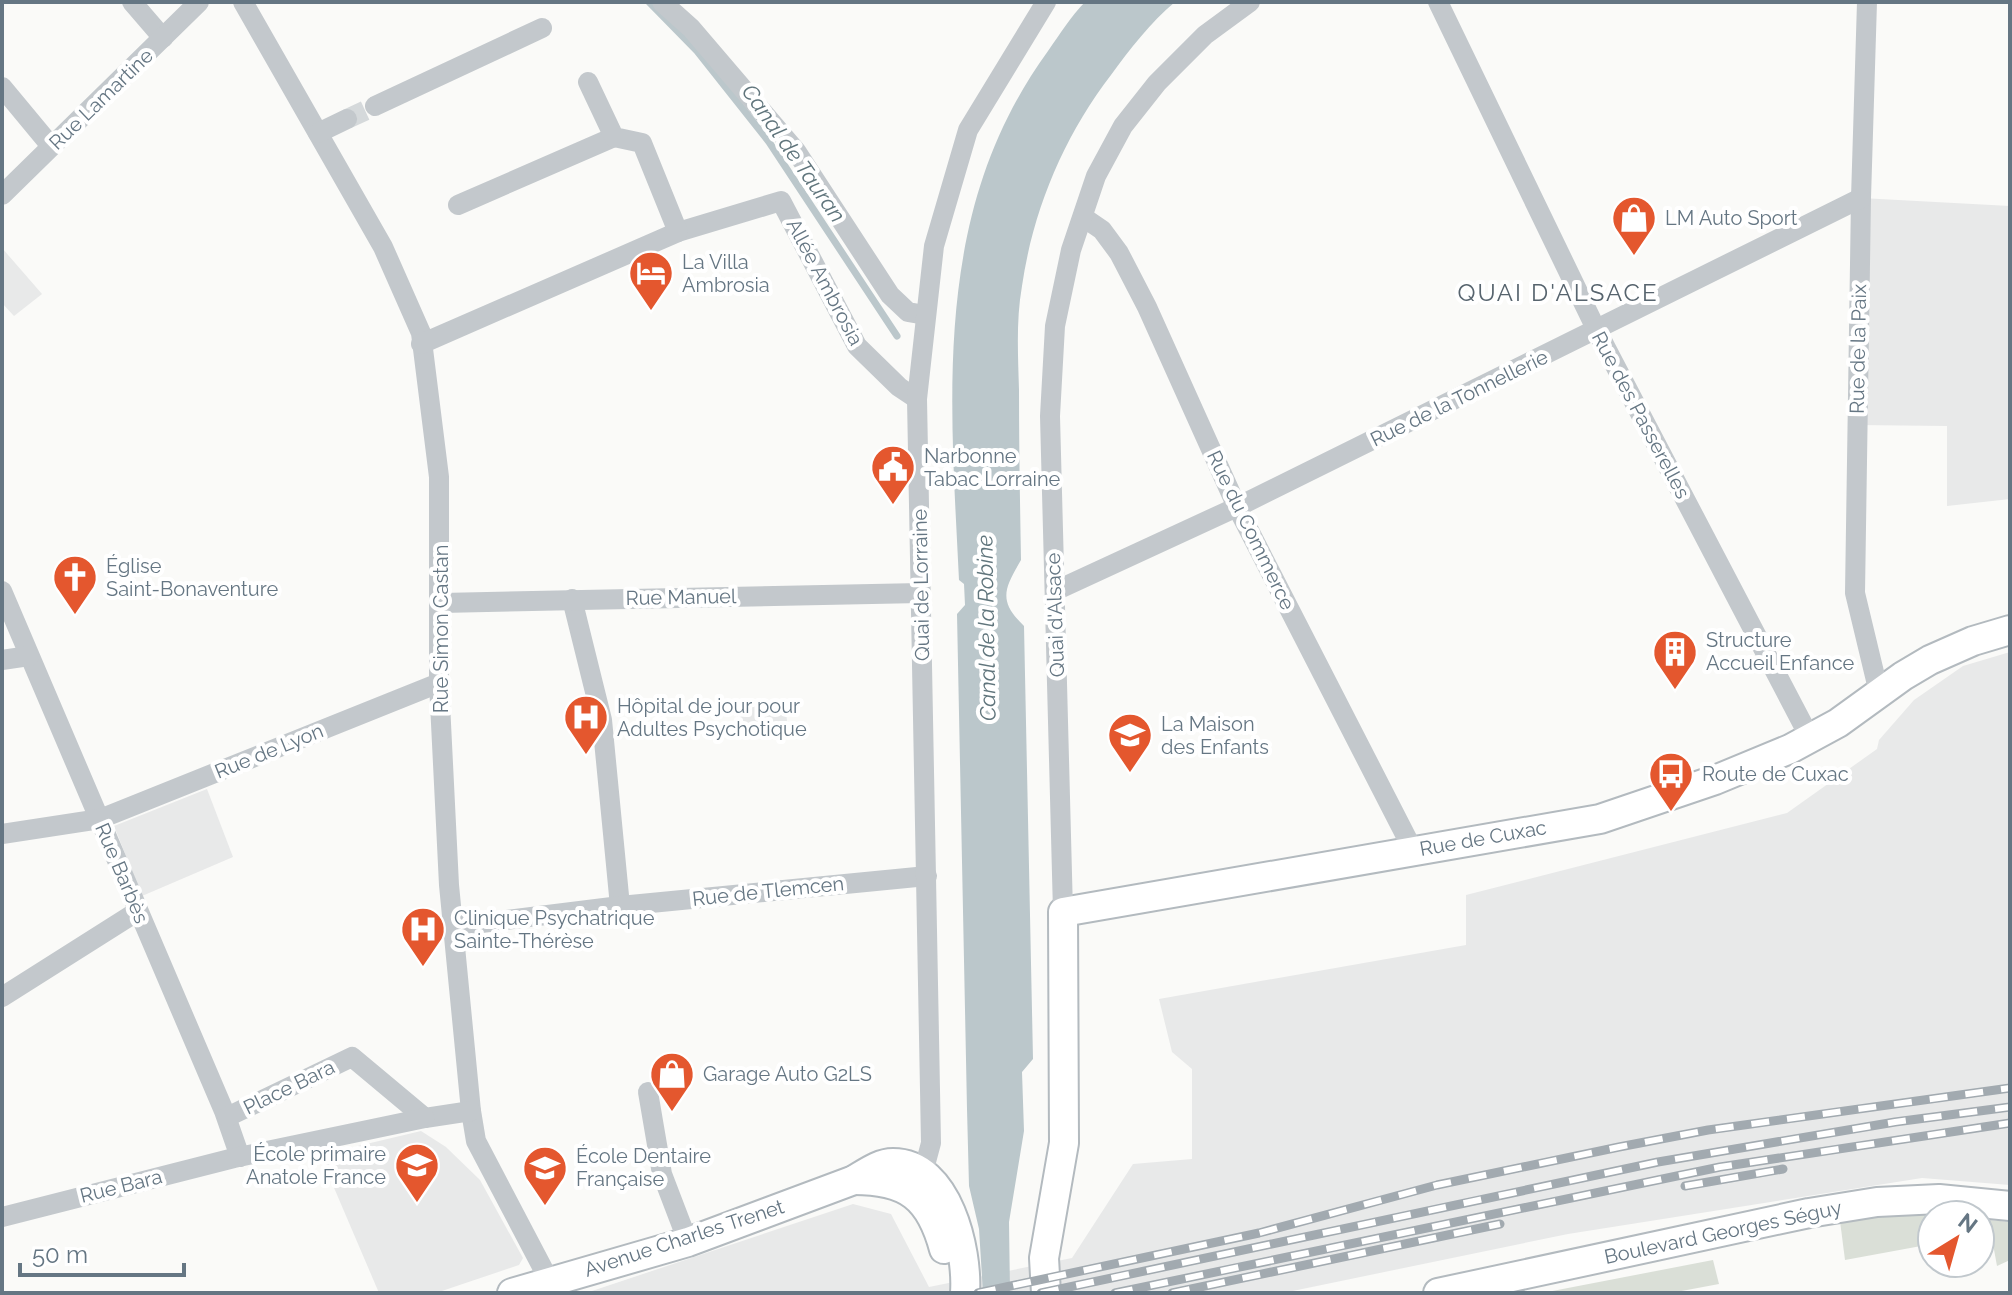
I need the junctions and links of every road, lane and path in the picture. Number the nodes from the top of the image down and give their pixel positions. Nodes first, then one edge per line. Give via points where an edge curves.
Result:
1 (132, 2) edge
2 (199, 2) edge
3 (243, 2) edge
4 (662, 2) edge
5 (1250, 2) edge
6 (1438, 2) edge
7 (1867, 2) edge
8 (1041, 4) edge
9 (542, 28) dead end
10 (163, 38) junction
11 (588, 82) dead end
12 (2, 87) edge
13 (375, 106) tunnel mouth
14 (347, 119) tunnel mouth
15 (318, 133) junction
16 (614, 137) junction
17 (51, 146) junction
18 (2, 195) edge
19 (1861, 198) junction
20 (458, 205) dead end
21 (1083, 217) junction
22 (678, 232) junction
23 (925, 315) junction
24 (1597, 331) junction
25 (421, 344) junction
26 (917, 399) junction
27 (1237, 507) junction
28 (2, 591) edge
29 (1055, 591) junction
30 (921, 593) junction
31 (572, 599) junction
32 (441, 603) junction
33 (2010, 630) edge
34 (29, 656) junction
35 (2, 660) edge
36 (439, 683) junction
37 (1879, 693) junction
38 (1810, 738) junction
39 (100, 819) junction
40 (2, 834) edge
41 (1418, 849) junction
42 (927, 876) junction
43 (620, 906) junction
44 (138, 911) junction
45 (1063, 912) junction
46 (465, 925) dead end
47 (2, 997) edge
48 (648, 1092) dead end
49 (471, 1111) junction
50 (227, 1117) junction
51 (425, 1118) junction
52 (240, 1157) junction
53 (920, 1184) junction
54 (2010, 1206) edge
55 (2, 1217) edge
56 (688, 1242) junction
57 (550, 1282) junction
58 (512, 1293) edge
59 (947, 1293) edge
60 (965, 1293) edge
61 (1046, 1293) edge
62 (1438, 1293) edge

1 - 10 street
2 - 10 street, Rue Lamartine
3 - 15 street, Rue Simon Castan
4 - 23 street via 691,28 796,151 890,295 908,312
5 - 21 street, Quai d'Alsace via 1205,35 1123,126 1096,176
6 - 24 street, Rue des Passerelles
7 - 19 street, Rue de la Paix
8 - 23 street, Quai de Lorraine via 968,130 934,246
9 - 13 street
10 - 17 street, Rue Lamartine
11 - 16 street
12 - 17 street
14 - 15 street
15 - 25 street, Rue Simon Castan via 383,247 421,333
16 - 20 street
16 - 22 street via 642,143
17 - 18 street, Rue Lamartine
19 - 24 street, Rue de la Tonnellerie
19 - 37 street, Rue de la Paix via 1855,593
21 - 27 street, Rue du Commerce via 1102,230 1119,253
21 - 29 street, Quai d'Alsace via 1055,326 1050,416
22 - 25 street, Allée Ambrosia
22 - 26 street, Allée Ambrosia via 781,201 857,346
23 - 26 street, Quai de Lorraine
24 - 27 street, Rue de la Tonnellerie
24 - 38 street, Rue des Passerelles
25 - 32 street, Rue Simon Castan via 439,477
26 - 30 street, Quai de Lorraine
27 - 29 street, Rue de la Tonnellerie
27 - 41 street, Rue du Commerce
28 - 34 street, Rue Barbès
29 - 45 street, Quai d'Alsace
30 - 31 street, Rue Manuel
30 - 42 street, Quai de Lorraine
31 - 32 street, Rue Manuel
31 - 43 street via 602,720
32 - 36 street, Rue Simon Castan
33 - 37 street, Rue de Cuxac via 1930,660
34 - 35 street
34 - 39 street, Rue Barbès
36 - 39 street, Rue de Lyon
36 - 49 street, Rue Simon Castan via 449,885
37 - 38 street, Rue de Cuxac
38 - 41 street, Rue de Cuxac via 1715,780 1600,819
39 - 40 street, Rue de Lyon
39 - 44 street, Rue Barbès
41 - 45 street, Rue de Cuxac
42 - 43 street, Rue de Tlemcen
42 - 53 street, Quai de Lorraine via 931,1143
43 - 46 street, Rue de Tlemcen
44 - 47 street
44 - 50 street, Rue Barbès
45 - 61 street, Quai d'Alsace via 1064,1143 1044,1258
48 - 56 street via 662,1174
49 - 51 street
49 - 57 street, Rue Simon Castan via 476,1141
50 - 51 street, Place Bara via 352,1057
50 - 52 street, Rue Barbès
51 - 52 street
52 - 55 street, Rue Bara
53 - 56 street, Avenue Charles Trenet via 854,1180
53 - 59 street via 946,1258
53 - 60 street via 947,1202 962,1252
54 - 62 street, Boulevard Georges Séguy via 1939,1199 1877,1202
56 - 57 street, Avenue Charles Trenet
57 - 58 street, Avenue Charles Trenet

